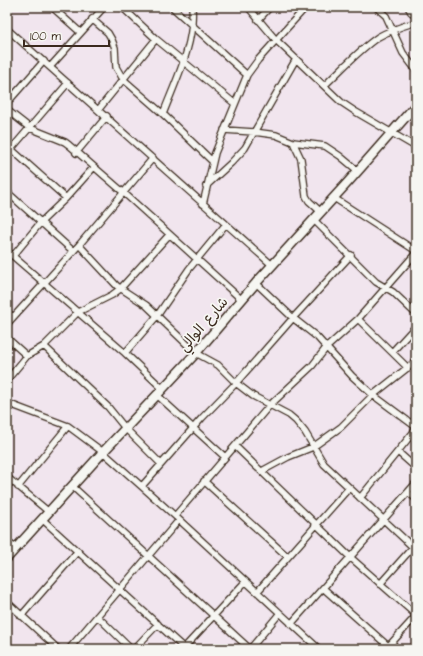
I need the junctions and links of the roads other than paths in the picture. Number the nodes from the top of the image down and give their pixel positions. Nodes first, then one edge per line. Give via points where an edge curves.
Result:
1 (52, 7) edge
2 (104, 7) edge
3 (122, 7) edge
4 (172, 7) edge
5 (192, 7) edge
6 (248, 7) edge
7 (270, 7) edge
8 (306, 7) edge
9 (376, 7) edge
10 (408, 7) edge
11 (416, 16) edge
12 (92, 20) junction
13 (258, 20) junction
14 (416, 22) edge
15 (192, 24) junction
16 (7, 29) edge
17 (392, 30) junction
18 (80, 32) junction
19 (156, 39) junction
20 (276, 40) junction
21 (296, 59) junction
22 (44, 61) junction
23 (183, 62) junction
24 (50, 66) junction
25 (416, 70) edge
26 (247, 75) junction
27 (123, 79) junction
28 (68, 83) junction
29 (325, 85) junction
30 (7, 103) edge
31 (234, 103) junction
32 (416, 105) edge
33 (99, 109) junction
34 (7, 110) edge
35 (163, 114) junction
36 (107, 116) junction
37 (30, 128) junction
38 (224, 130) junction
39 (254, 132) junction
40 (392, 132) junction
41 (293, 142) junction
42 (416, 147) edge
43 (11, 149) junction
44 (76, 153) junction
45 (7, 154) edge
46 (153, 158) junction
47 (212, 161) junction
48 (94, 167) junction
49 (358, 171) junction
50 (206, 186) junction
51 (7, 192) edge
52 (123, 192) junction
53 (66, 198) junction
54 (334, 198) junction
55 (203, 204) junction
56 (321, 212) junction
57 (314, 220) junction
58 (41, 222) junction
59 (226, 224) junction
60 (169, 235) junction
61 (79, 245) junction
62 (7, 251) edge
63 (73, 252) junction
64 (416, 252) edge
65 (350, 255) junction
66 (13, 256) junction
67 (196, 259) junction
68 (272, 265) junction
69 (44, 283) junction
70 (256, 283) junction
71 (385, 287) junction
72 (120, 288) junction
73 (242, 300) junction
74 (7, 312) edge
75 (78, 312) junction
76 (416, 314) edge
77 (157, 316) junction
78 (13, 317) junction
79 (293, 318) junction
80 (358, 319) junction
81 (7, 324) edge
82 (416, 326) edge
83 (7, 338) edge
84 (44, 346) junction
85 (326, 348) junction
86 (392, 352) junction
87 (125, 353) junction
88 (196, 353) junction
89 (27, 356) junction
90 (416, 361) edge
91 (408, 368) junction
92 (7, 380) edge
93 (236, 383) junction
94 (163, 389) junction
95 (373, 394) junction
96 (157, 395) junction
97 (7, 403) edge
98 (270, 405) junction
99 (68, 426) junction
100 (125, 428) junction
101 (193, 428) junction
102 (416, 428) edge
103 (235, 446) junction
104 (313, 447) junction
105 (102, 452) junction
106 (398, 452) junction
107 (225, 457) junction
108 (161, 464) junction
109 (416, 468) edge
110 (262, 471) junction
111 (7, 477) edge
112 (204, 481) junction
113 (416, 483) edge
114 (72, 486) junction
115 (142, 486) junction
116 (18, 487) junction
117 (349, 488) junction
118 (408, 492) junction
119 (360, 498) junction
120 (416, 499) edge
121 (49, 512) junction
122 (177, 518) junction
123 (42, 519) junction
124 (383, 520) junction
125 (316, 525) junction
126 (7, 541) edge
127 (16, 549) junction
128 (415, 549) edge
129 (78, 551) junction
130 (148, 556) junction
131 (288, 557) junction
132 (350, 557) junction
133 (7, 558) edge
134 (245, 582) junction
135 (380, 584) junction
136 (323, 588) junction
137 (120, 589) junction
138 (257, 592) junction
139 (7, 602) edge
140 (280, 613) junction
141 (21, 616) junction
142 (97, 616) junction
143 (214, 616) junction
144 (416, 616) edge
145 (158, 624) junction
146 (291, 624) junction
147 (387, 648) edge
148 (58, 649) edge
149 (69, 649) edge
150 (133, 649) edge
151 (184, 649) edge
152 (319, 649) edge

1 - 18 street
2 - 12 street
3 - 19 street
4 - 15 street
5 - 15 street
6 - 13 street
7 - 13 street
8 - 20 street
9 - 17 street via 386,16
10 - 11 street
12 - 18 street
12 - 27 street via 108,33 112,40 116,67
13 - 20 street
14 - 17 street
15 - 23 street
15 - 26 street
16 - 22 street
17 - 25 street via 403,53
17 - 29 street via 368,45
18 - 24 street
19 - 23 street
19 - 27 street
20 - 21 street
20 - 26 street
21 - 29 street
21 - 39 street
22 - 24 street
22 - 30 street
23 - 31 street
23 - 35 street
24 - 28 street
26 - 31 street
27 - 33 street
27 - 35 street
28 - 33 street
28 - 37 street
29 - 40 street via 347,106
31 - 38 street
32 - 40 main road, شارع الوالي
33 - 36 street
34 - 37 street
35 - 47 street
36 - 44 street
36 - 46 street
37 - 43 street
37 - 44 street via 65,142
38 - 39 street
38 - 47 street
39 - 41 street via 276,135
39 - 50 street via 240,154
40 - 42 street
40 - 49 main road, شارع الوالي
41 - 49 street via 325,146
41 - 56 street via 301,159 306,196
43 - 45 street
43 - 53 street
44 - 48 street
46 - 52 street
46 - 55 street
47 - 50 street
48 - 52 street
48 - 53 street
49 - 54 main road, شارع الوالي
50 - 55 street
51 - 58 street
52 - 60 street
52 - 61 street
53 - 58 street
54 - 56 main road, شارع الوالي
54 - 64 street
55 - 59 street
56 - 57 main road, شارع الوالي
57 - 65 street
57 - 68 main road, شارع الوالي
58 - 63 street
58 - 66 street
59 - 67 street
59 - 68 street
60 - 67 street
60 - 72 street
61 - 63 street
61 - 72 street
62 - 66 street
63 - 69 street
64 - 71 street
65 - 71 street via 376,282
65 - 79 street
66 - 69 street
67 - 73 street
67 - 77 street
68 - 70 main road, شارع الوالي
69 - 75 street
69 - 78 street
70 - 73 main road, شارع الوالي
70 - 79 street
71 - 76 street
71 - 80 street
72 - 75 street via 112,296
72 - 77 street
73 - 88 main road, شارع الوالي
74 - 78 street
75 - 84 street
75 - 87 street
77 - 87 street
77 - 88 street
78 - 81 street
79 - 85 street via 317,337
79 - 93 street
80 - 85 street
80 - 86 street
82 - 86 street
83 - 89 street
84 - 89 street
84 - 100 street via 108,407
85 - 95 street
85 - 98 street via 312,366
86 - 91 street
87 - 94 street
88 - 93 street via 218,365
88 - 94 main road, شارع الوالي
89 - 92 street
90 - 91 street
91 - 95 street
93 - 98 street
93 - 101 street
94 - 96 main road, شارع الوالي
95 - 102 street
95 - 104 street via 341,427
96 - 100 main road, شارع الوالي
96 - 101 street
97 - 99 street
98 - 103 street
98 - 104 street via 296,421
99 - 105 street
99 - 116 street
100 - 105 main road, شارع الوالي
100 - 108 street
101 - 107 street
101 - 108 street
102 - 106 street
103 - 107 street
103 - 110 street
104 - 110 street
104 - 117 street via 324,464
105 - 114 main road, شارع الوالي
105 - 115 street
106 - 109 street
106 - 119 street
107 - 112 street
108 - 115 street
110 - 125 street
111 - 116 street
112 - 122 street
112 - 131 street
113 - 118 street
114 - 121 main road, شارع الوالي
114 - 130 street
115 - 122 street
116 - 121 street
117 - 119 street
117 - 125 street
118 - 120 street
118 - 124 street
119 - 124 street
121 - 123 main road, شارع الوالي
122 - 130 street
122 - 134 street
123 - 127 main road, شارع الوالي
123 - 129 street
124 - 128 street
124 - 132 street
125 - 131 street
125 - 132 street
126 - 127 street
127 - 133 main road, شارع الوالي
128 - 135 street
129 - 137 street
129 - 141 street
130 - 137 street
130 - 143 street
131 - 138 street
132 - 135 street
132 - 136 street
134 - 138 street
134 - 143 street
135 - 144 street
136 - 146 street
136 - 147 street
137 - 142 street
137 - 145 street
138 - 140 street
139 - 141 street
140 - 143 street via 250,649
140 - 146 street
141 - 148 street
142 - 149 street
142 - 150 street
143 - 151 street
144 - 147 street
145 - 150 street
145 - 151 street
146 - 152 street

